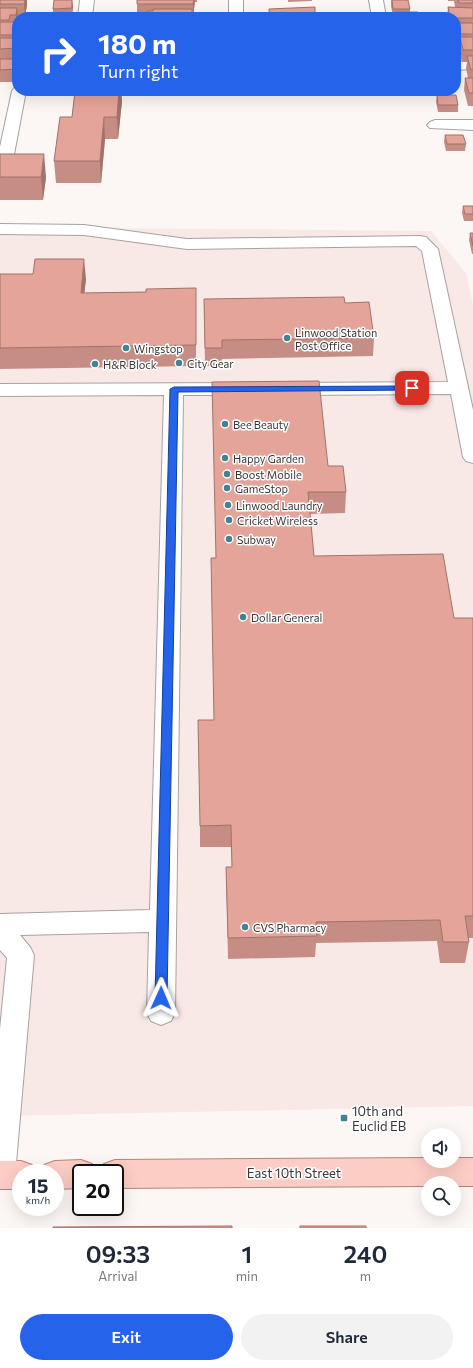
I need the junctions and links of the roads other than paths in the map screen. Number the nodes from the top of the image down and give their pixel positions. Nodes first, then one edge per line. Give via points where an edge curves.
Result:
1 (87, 0) edge
2 (236, 0) edge
3 (376, 0) edge
4 (86, 12) edge
5 (236, 12) edge
6 (378, 12) edge
7 (461, 66) edge
8 (473, 66) edge
9 (13, 96) edge
10 (435, 125) dead end
11 (473, 125) edge
12 (4, 165) edge
13 (0, 229) edge
14 (459, 388) junction
15 (174, 389) junction
16 (0, 390) edge
17 (473, 457) edge
18 (163, 921) junction
19 (0, 925) edge
20 (0, 932) edge
21 (161, 1013) dead end
22 (473, 1172) edge
23 (124, 1174) edge
24 (0, 1175) edge
25 (12, 1175) edge

1 - 4 street
2 - 5 street
3 - 6 street
7 - 8 street
9 - 12 street
10 - 11 street
13 - 14 street via 84,230 187,244 420,241 430,249
14 - 15 street
14 - 17 street
15 - 16 street
15 - 18 street
18 - 19 street
18 - 21 street
20 - 24 street via 21,956
22 - 23 main road, East 10th Street
24 - 25 main road

